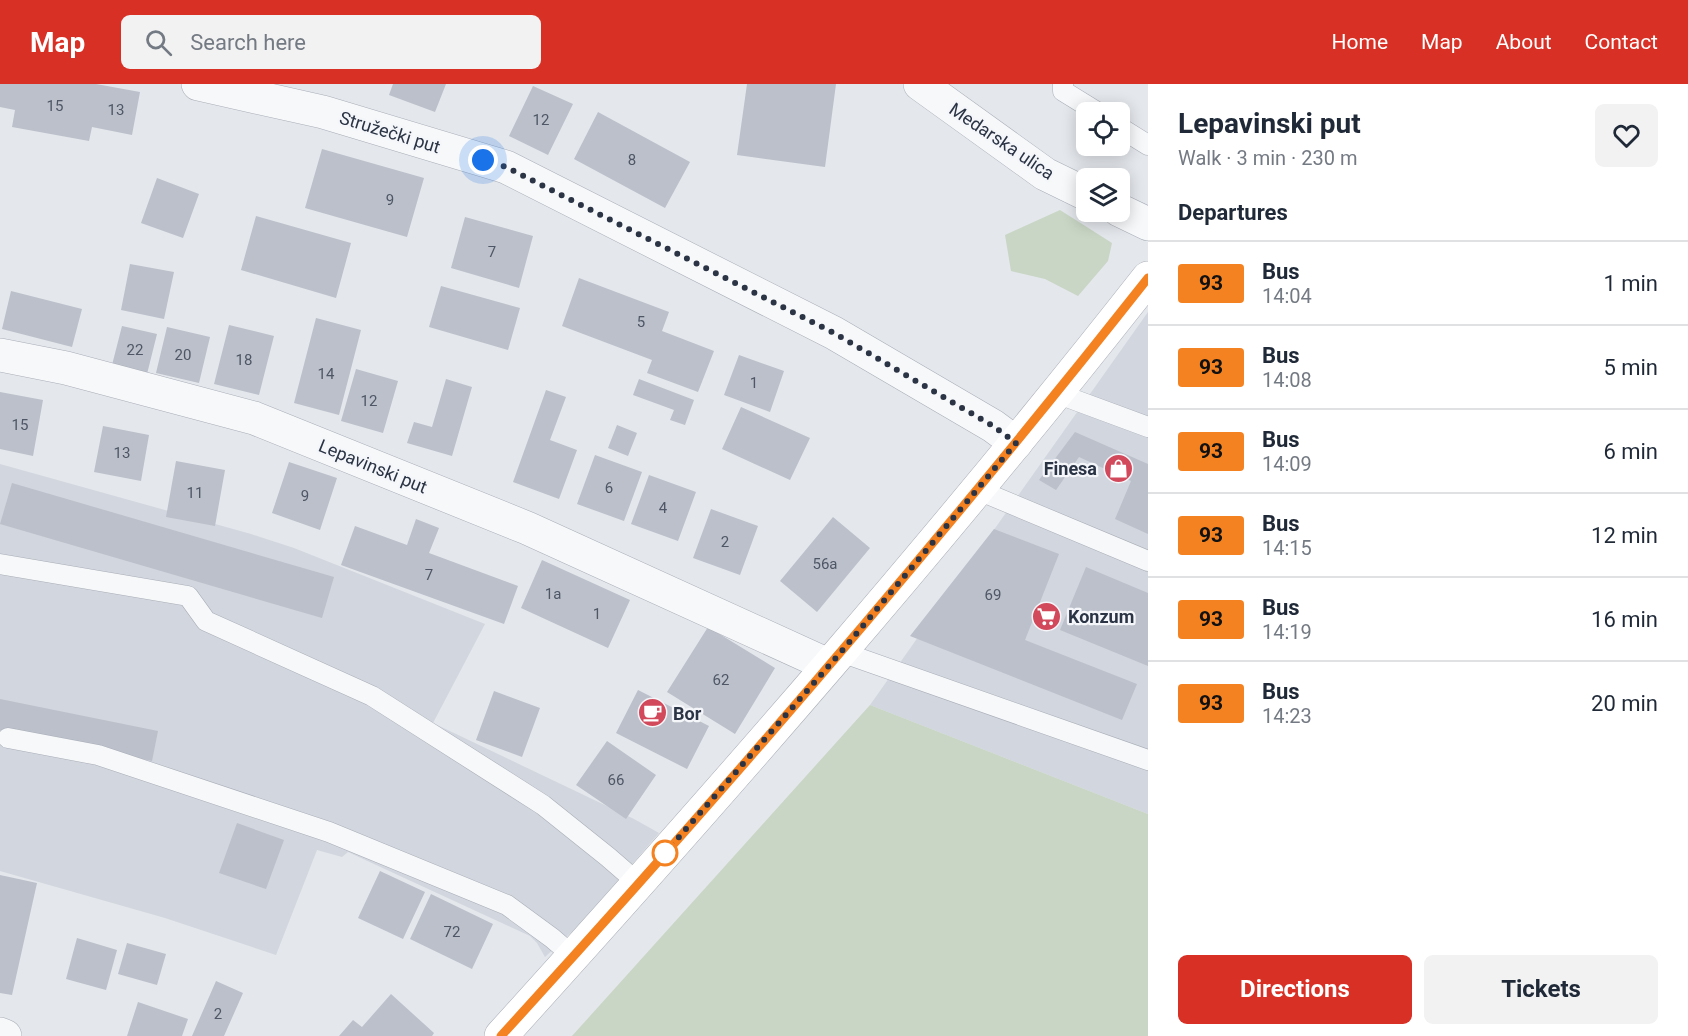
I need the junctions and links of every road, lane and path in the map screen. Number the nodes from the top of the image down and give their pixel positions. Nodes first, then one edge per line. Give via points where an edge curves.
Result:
1 (198, 84) edge
2 (920, 84) edge
3 (1064, 84) edge
4 (1081, 102) edge
5 (1130, 134) edge
6 (1148, 145) edge
7 (1076, 189) edge
8 (1130, 215) edge
9 (1148, 224) edge
10 (1148, 278) edge
11 (0, 356) edge
12 (1056, 393) junction
13 (1148, 428) edge
14 (1016, 443) junction
15 (978, 490) junction
16 (1148, 561) edge
17 (0, 564) edge
18 (835, 659) junction
19 (8, 738) dead end
20 (1148, 760) edge
21 (638, 884) junction
22 (573, 956) junction
23 (0, 1034) edge
24 (5, 1036) edge
25 (501, 1036) edge

1 - 14 street, Stružečki put via 323,112 506,167 834,333
2 - 7 street, Medarska ulica via 1046,174
3 - 4 lane via 1063,91
5 - 6 lane
8 - 9 street
10 - 12 street
11 - 18 street, Lepavinski put via 66,368 254,418
12 - 13 lane
12 - 14 street
14 - 15 street
15 - 16 lane
15 - 18 street
17 - 21 lane via 188,596 206,621 372,696 543,804
18 - 20 lane
18 - 21 street
19 - 22 lane via 98,755 329,832 507,905
21 - 22 street
22 - 25 street
23 - 24 street

